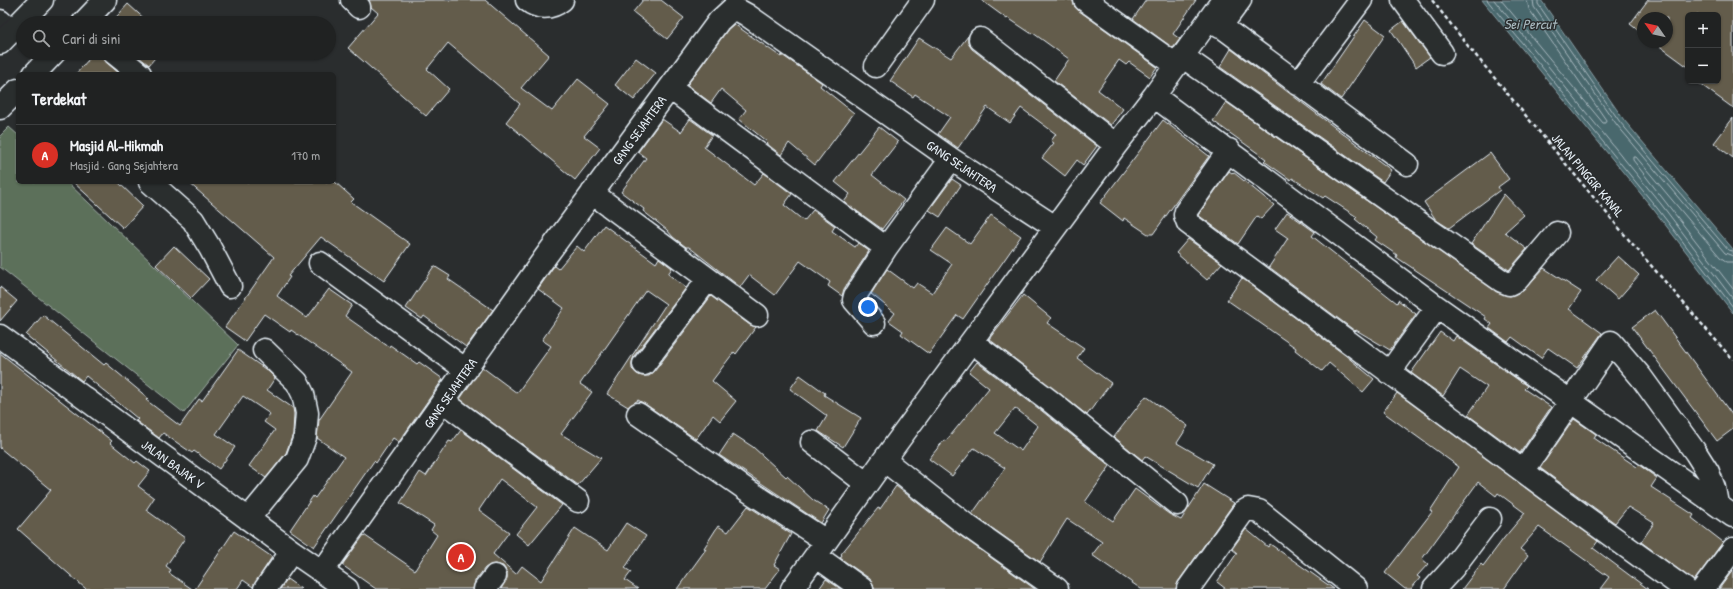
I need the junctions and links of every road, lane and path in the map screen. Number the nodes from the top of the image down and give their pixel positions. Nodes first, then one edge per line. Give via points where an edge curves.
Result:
1 (42, 0) edge
2 (105, 0) edge
3 (527, 0) edge
4 (562, 0) edge
5 (923, 0) edge
6 (1085, 0) edge
7 (1223, 0) edge
8 (1240, 0) edge
9 (1361, 0) edge
10 (1403, 0) edge
11 (1432, 0) edge
12 (23, 16) edge
13 (90, 16) edge
14 (16, 22) edge
15 (1215, 22) junction
16 (4, 32) edge
17 (980, 39) dead end
18 (1442, 53) dead end
19 (47, 60) edge
20 (123, 60) edge
21 (1179, 61) junction
22 (876, 66) dead end
23 (36, 72) edge
24 (138, 72) edge
25 (1298, 84) junction
26 (670, 88) junction
27 (16, 92) edge
28 (1154, 96) junction
29 (0, 108) edge
30 (1116, 145) junction
31 (1229, 150) junction
32 (951, 159) junction
33 (1407, 164) dead end
34 (152, 184) edge
35 (592, 193) junction
36 (1055, 227) junction
37 (1557, 233) dead end
38 (886, 248) junction
39 (320, 263) dead end
40 (708, 279) junction
41 (230, 286) dead end
42 (1437, 307) junction
43 (757, 315) dead end
44 (874, 323) dead end
45 (0, 336) edge
46 (972, 342) junction
47 (264, 350) dead end
48 (1733, 360) edge
49 (644, 364) dead end
50 (466, 370) junction
51 (1389, 373) junction
52 (1570, 401) junction
53 (444, 402) junction
54 (638, 414) dead end
55 (812, 442) dead end
56 (884, 460) junction
57 (1524, 470) junction
58 (867, 484) junction
59 (578, 501) dead end
60 (1177, 504) dead end
61 (1725, 510) edge
62 (1490, 518) dead end
63 (248, 519) junction
64 (821, 548) junction
65 (1733, 549) edge
66 (292, 551) junction
67 (322, 572) junction
68 (265, 589) edge
69 (347, 589) edge
70 (792, 589) edge
71 (862, 589) edge
72 (1057, 589) edge
73 (1189, 589) edge
74 (1356, 589) edge
75 (1434, 589) edge
76 (1685, 589) edge
77 (1703, 589) edge

1 - 12 main road
2 - 13 main road
3 - 4 main road via 533,5 546,8
5 - 22 main road
6 - 21 main road
7 - 15 main road
8 - 15 main road
9 - 25 main road
10 - 18 main road
11 - 48 path, JALAN PINGGIR KANAL via 1629,240
14 - 16 main road
15 - 21 main road
15 - 25 main road
17 - 30 main road
19 - 23 main road
20 - 24 main road
21 - 28 main road
21 - 37 main road via 1502,281 1509,284 1517,280
25 - 33 main road
26 - 32 main road, GANG SEJAHTERA via 725,14 732,9 738,10
26 - 35 main road, GANG SEJAHTERA
26 - 38 main road
27 - 29 main road
28 - 30 main road
28 - 31 main road
30 - 36 main road
31 - 42 main road
31 - 51 main road via 1186,210 1188,223
32 - 36 main road, GANG SEJAHTERA
32 - 38 main road
34 - 41 main road via 193,220
35 - 40 main road
35 - 50 main road, GANG SEJAHTERA
36 - 46 main road
38 - 44 main road via 854,300
39 - 50 main road
40 - 43 main road
40 - 49 main road
42 - 51 main road
42 - 52 main road
45 - 63 main road, JALAN BAJAK V
46 - 56 main road
46 - 60 main road via 1050,401
47 - 63 main road via 297,382 303,394 307,413 305,437 297,459
50 - 53 main road, GANG SEJAHTERA
51 - 57 main road
52 - 57 main road
52 - 61 main road
52 - 61 main road via 1612,342 1641,377 1696,453 1708,472
53 - 59 main road
53 - 67 main road, GANG SEJAHTERA
54 - 64 main road via 747,490
55 - 58 main road
56 - 58 main road
56 - 72 main road via 971,529
57 - 76 main road
58 - 64 main road
62 - 75 main road
63 - 66 main road, JALAN BAJAK V
64 - 70 main road
64 - 71 main road
65 - 77 main road
66 - 67 main road, JALAN BAJAK V
66 - 68 main road
67 - 69 main road, JALAN BAJAK V
73 - 74 main road via 1243,512 1248,509 1259,511

